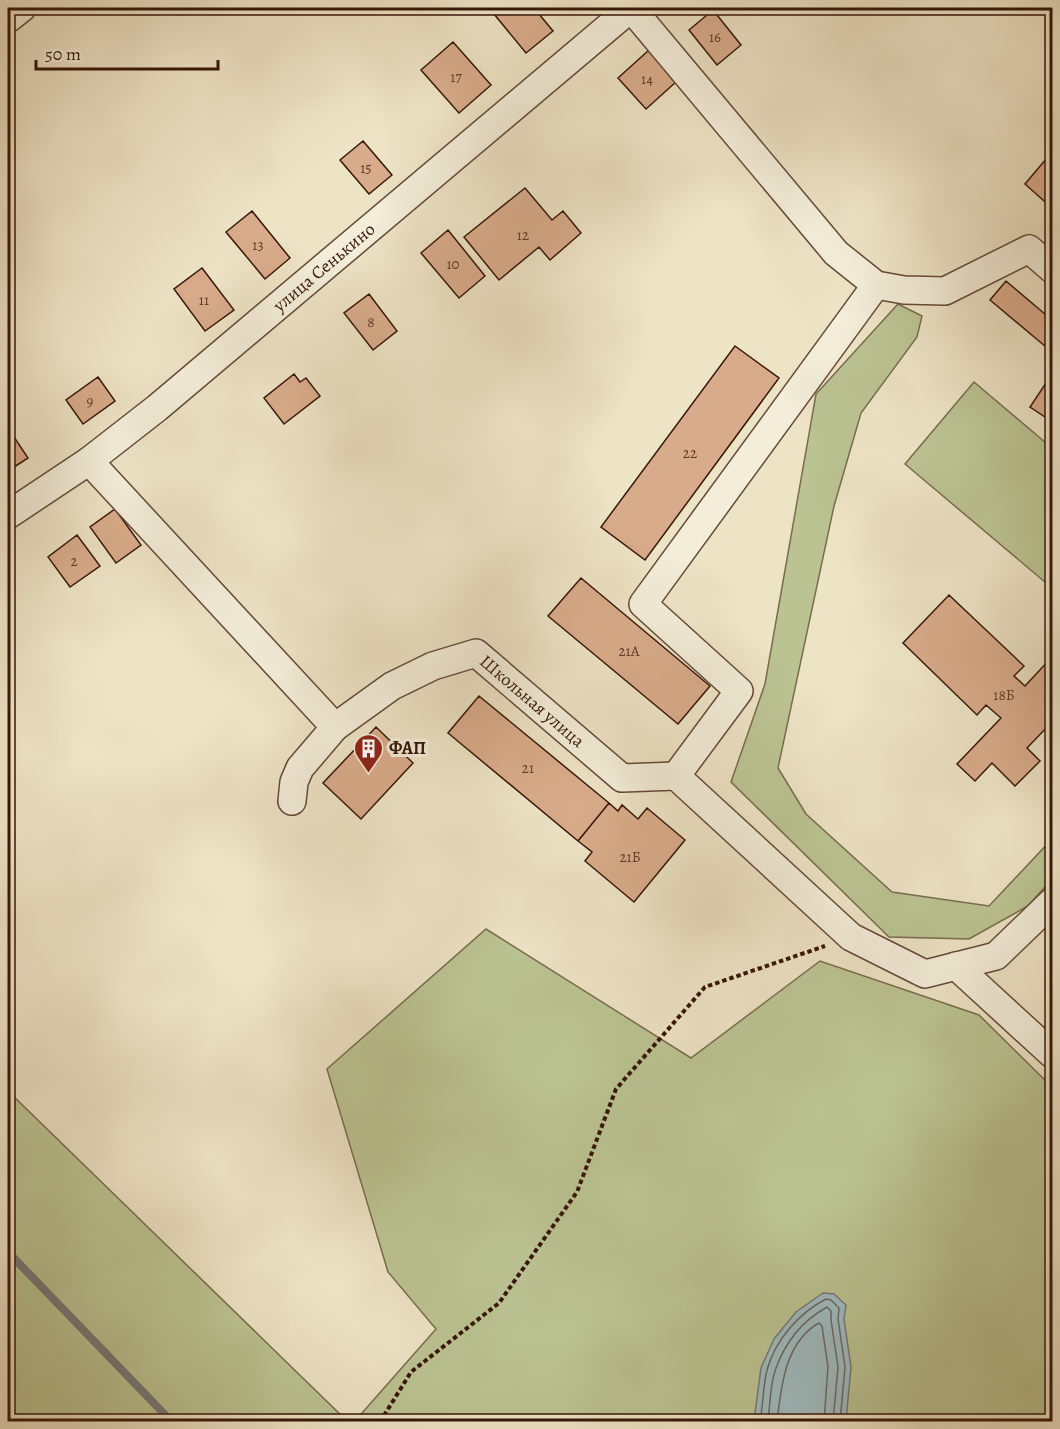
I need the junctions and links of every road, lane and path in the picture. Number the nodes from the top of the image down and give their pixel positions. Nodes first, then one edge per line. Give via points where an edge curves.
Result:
1 (22, 8) edge
2 (631, 8) edge
3 (8, 19) edge
4 (1053, 270) edge
5 (876, 285) junction
6 (90, 461) junction
7 (8, 515) edge
8 (334, 727) junction
9 (676, 776) junction
10 (292, 801) dead end
11 (1053, 902) edge
12 (851, 937) junction
13 (956, 966) junction
14 (1053, 1054) edge
15 (380, 1422) edge

1 - 3 street
2 - 5 street via 836,253
2 - 6 street, улица Сенькино
4 - 5 street via 1029,249 945,291
5 - 9 street via 643,604 739,691
6 - 7 street, улица Сенькино
6 - 8 street
8 - 9 street, Школьная улица via 392,686 433,666 476,653 622,778
8 - 10 street via 300,768
9 - 12 street
11 - 13 street via 996,956
12 - 13 street via 926,974
12 - 15 path via 705,987 616,1089 577,1192 499,1303 411,1372
13 - 14 street

